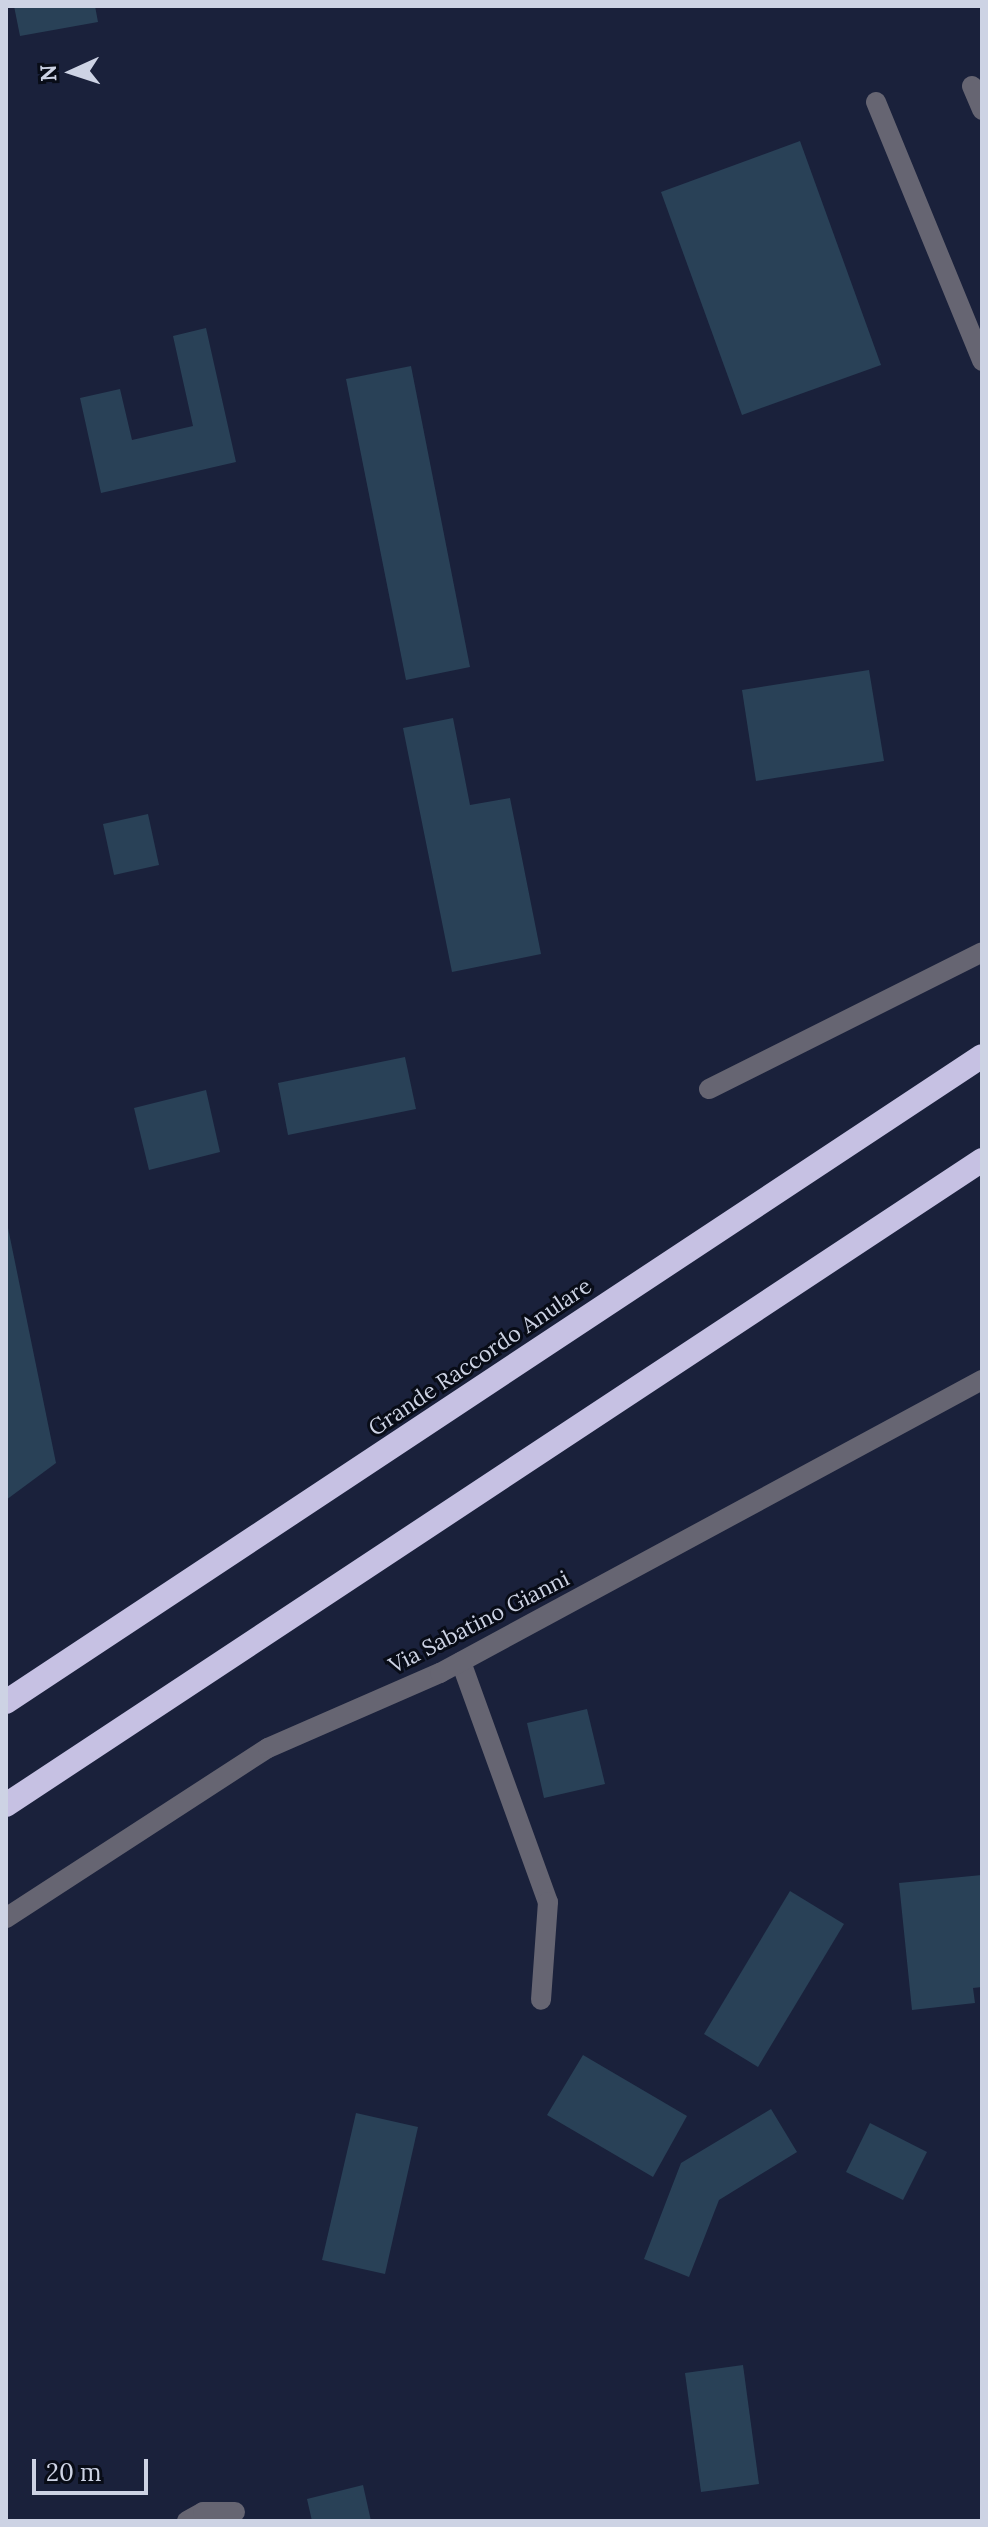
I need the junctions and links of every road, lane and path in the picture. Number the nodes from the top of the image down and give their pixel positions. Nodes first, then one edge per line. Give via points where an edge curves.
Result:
1 (972, 86) dead end
2 (876, 102) dead end
3 (982, 110) edge
4 (982, 361) edge
5 (982, 952) edge
6 (982, 1056) edge
7 (709, 1089) dead end
8 (982, 1160) edge
9 (982, 1380) edge
10 (461, 1662) junction
11 (6, 1702) edge
12 (6, 1805) edge
13 (6, 1918) edge
14 (541, 2000) dead end
15 (235, 2512) dead end
16 (187, 2521) edge

1 - 3 street
2 - 4 street
5 - 7 street
6 - 11 highway, Grande Raccordo Anulare
8 - 12 highway
9 - 10 street, Via Sabatino Gianni
10 - 13 street, Via Sabatino Gianni via 268,1748
10 - 14 street via 548,1902
15 - 16 street via 203,2512

